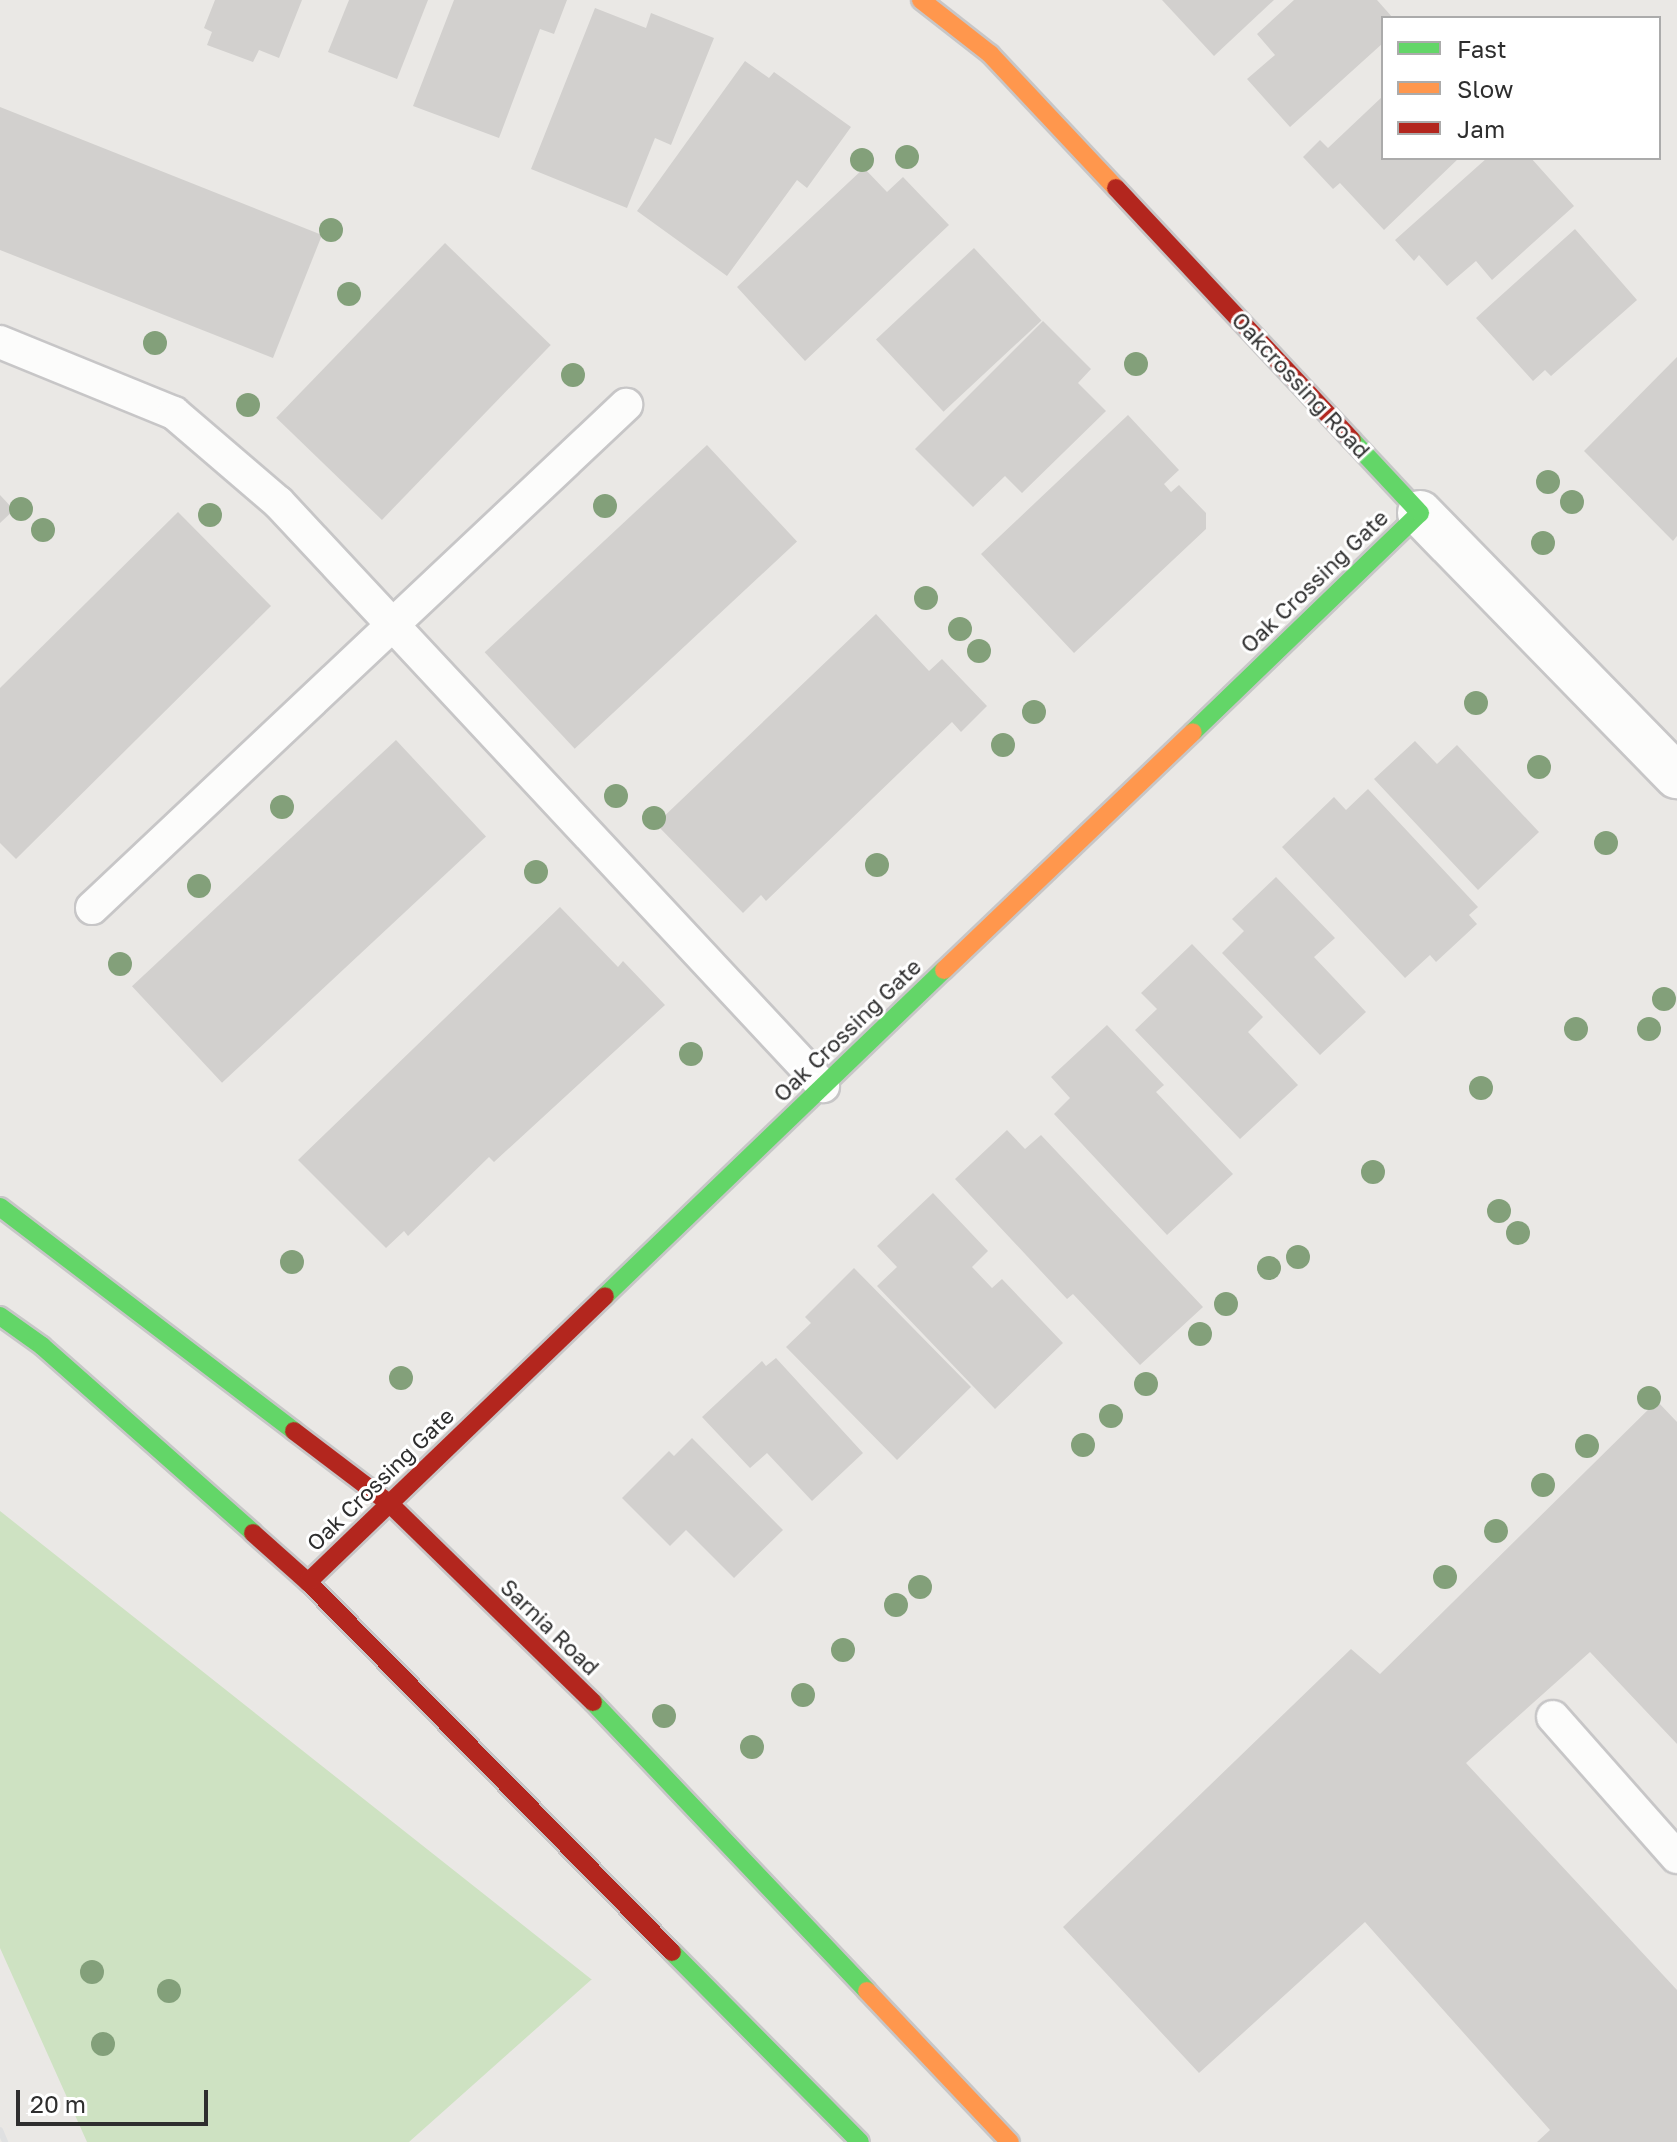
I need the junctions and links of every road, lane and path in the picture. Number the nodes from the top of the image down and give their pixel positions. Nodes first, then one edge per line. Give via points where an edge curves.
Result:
1 (921, 0) edge
2 (0, 342) edge
3 (626, 405) dead end
4 (1420, 513) junction
5 (392, 624) junction
6 (1677, 776) edge
7 (92, 908) dead end
8 (823, 1086) junction
9 (0, 1207) edge
10 (0, 1316) edge
11 (389, 1503) junction
12 (308, 1582) junction
13 (1553, 1717) dead end
14 (1677, 1857) edge
15 (860, 2142) edge
16 (1010, 2142) edge

1 - 4 main road, Oakcrossing Road via 990,54
2 - 5 lane via 174,413 278,502
3 - 5 lane
4 - 6 street, Oakcrossing Road
4 - 8 main road, Oak Crossing Gate
5 - 7 lane
5 - 8 lane
8 - 11 main road, Oak Crossing Gate
9 - 11 main road, Sarnia Road
10 - 12 main road via 42,1346
11 - 12 main road, Oak Crossing Gate
11 - 16 main road, Sarnia Road via 625,1734
12 - 15 main road
13 - 14 lane

